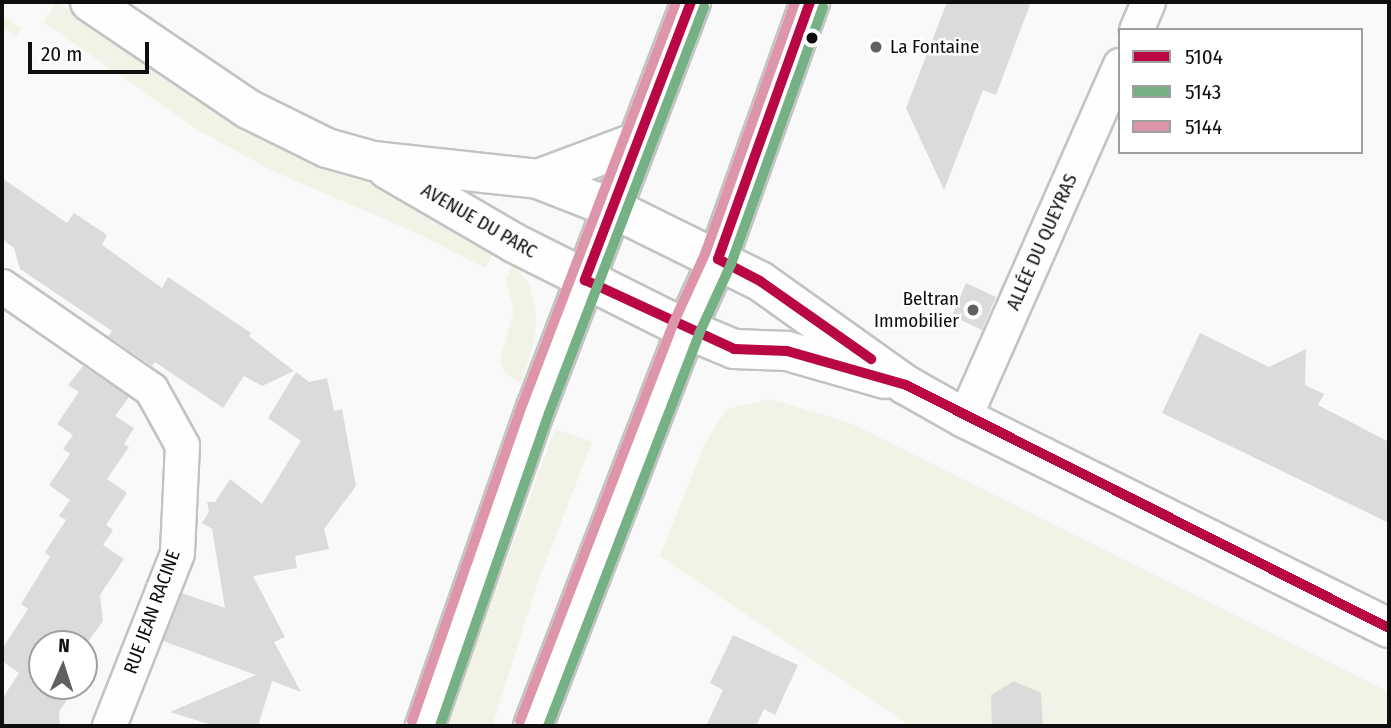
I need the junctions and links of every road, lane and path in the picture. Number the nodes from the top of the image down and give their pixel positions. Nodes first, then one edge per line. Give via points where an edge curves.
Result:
1 (90, 2) edge
2 (691, 2) edge
3 (810, 2) edge
4 (1148, 2) edge
5 (1137, 28) edge
6 (1118, 70) edge
7 (637, 142) junction
8 (373, 161) junction
9 (538, 179) junction
10 (612, 208) junction
11 (718, 259) junction
12 (584, 280) junction
13 (2, 286) edge
14 (686, 329) junction
15 (906, 385) junction
16 (964, 418) junction
17 (1389, 628) edge
18 (109, 726) edge
19 (425, 726) edge
20 (533, 726) edge

1 - 8 street, AVENUE DU PARC via 248,109 327,148
2 - 7 street
3 - 11 street
4 - 5 street
6 - 16 street, ALLÉE DU QUEYRAS
7 - 9 street, AVENUE DU PARC
7 - 10 street
8 - 9 street, AVENUE DU PARC
8 - 12 street, AVENUE DU PARC
9 - 10 street, AVENUE DU PARC
10 - 11 street, AVENUE DU PARC
10 - 12 street
11 - 14 street
11 - 15 street, AVENUE DU PARC via 761,281
12 - 14 street, AVENUE DU PARC
12 - 19 street
13 - 18 street, RUE JEAN RACINE via 151,389 182,445 177,553
14 - 15 street, AVENUE DU PARC via 734,349 787,351
14 - 20 street
15 - 16 street
16 - 17 street

